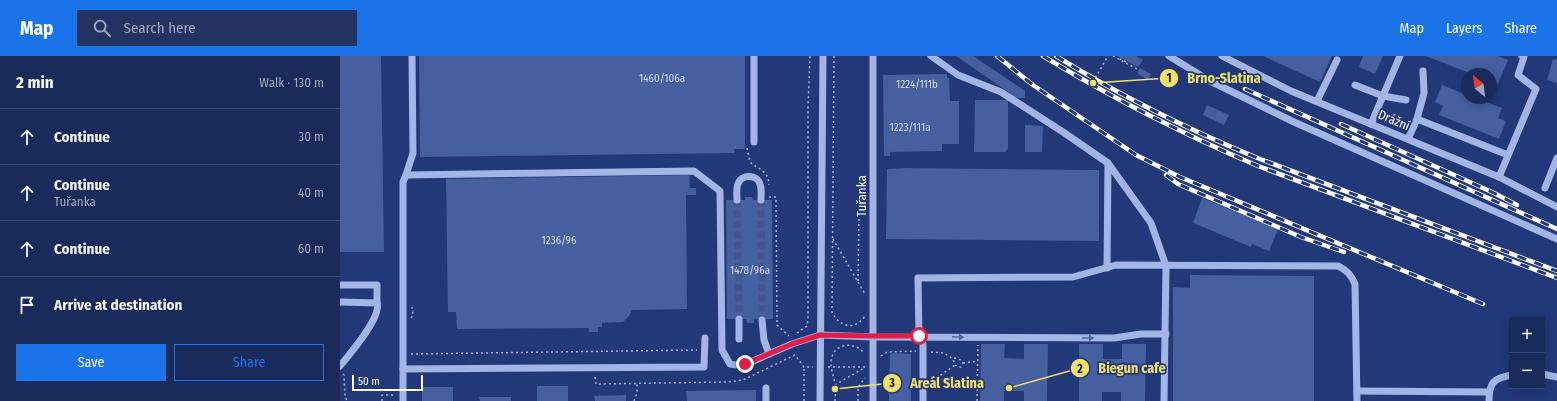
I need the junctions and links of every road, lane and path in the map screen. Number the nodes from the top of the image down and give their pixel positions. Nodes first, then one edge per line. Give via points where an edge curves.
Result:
1 (412, 56) edge
2 (754, 56) edge
3 (810, 56) edge
4 (823, 56) edge
5 (834, 56) edge
6 (873, 56) edge
7 (931, 56) edge
8 (1108, 56) edge
9 (1113, 56) edge
10 (1169, 56) edge
11 (1222, 56) edge
12 (1400, 56) edge
13 (1524, 56) edge
14 (1337, 60) dead end
15 (1137, 69) dead end
16 (1423, 71) dead end
17 (1093, 82) dead end
18 (1355, 85) dead end
19 (1383, 96) junction
20 (1406, 100) dead end
21 (1317, 102) junction
22 (1417, 119) junction
23 (1371, 124) junction
24 (1408, 139) junction
25 (754, 142) dead end
26 (1508, 155) junction
27 (1557, 158) edge
28 (1108, 163) junction
29 (406, 175) junction
30 (1499, 177) junction
31 (1546, 188) dead end
32 (761, 199) joint
33 (737, 200) tunnel mouth
34 (867, 204) dead end
35 (1557, 207) edge
36 (832, 239) junction
37 (1557, 239) edge
38 (1166, 266) junction
39 (1107, 268) junction
40 (858, 283) junction
41 (340, 285) edge
42 (866, 297) dead end
43 (340, 302) edge
44 (377, 303) junction
45 (866, 312) dead end
46 (739, 319) tunnel mouth
47 (762, 320) tunnel mouth
48 (1166, 334) junction
49 (820, 335) junction
50 (873, 336) junction
51 (919, 336) junction
52 (705, 338) dead end
53 (739, 338) dead end
54 (978, 341) dead end
55 (792, 344) junction
56 (698, 350) dead end
57 (923, 351) junction
58 (402, 354) junction
59 (769, 354) junction
60 (795, 355) junction
61 (865, 357) dead end
62 (953, 359) junction
63 (978, 361) junction
64 (963, 363) junction
65 (955, 365) junction
66 (340, 366) edge
67 (595, 367) junction
68 (804, 367) junction
69 (819, 367) junction
70 (832, 367) junction
71 (870, 367) junction
72 (403, 369) junction
73 (340, 372) edge
74 (1509, 375) edge
75 (1545, 375) edge
76 (923, 377) junction
77 (1557, 377) edge
78 (637, 384) junction
79 (835, 385) junction
80 (766, 388) dead end
81 (1357, 392) junction
82 (1489, 392) junction
83 (397, 395) dead end
84 (349, 401) edge
85 (382, 401) edge
86 (403, 401) edge
87 (634, 401) edge
88 (766, 401) edge
89 (804, 401) edge
90 (820, 401) edge
91 (835, 401) edge
92 (858, 401) edge
93 (873, 401) edge
94 (923, 401) edge
95 (978, 401) edge
96 (1164, 401) edge
97 (1357, 401) edge
98 (1489, 401) edge

1 - 29 street via 413,153
2 - 25 street
3 - 32 path via 807,326 789,336 777,325 776,197
4 - 49 street
5 - 36 path
6 - 50 street, Tuřanka
7 - 28 street via 958,74 1001,92
8 - 17 path
9 - 15 path
10 - 37 street via 1210,81 1294,122
11 - 21 street, Drážní
12 - 19 street
13 - 26 street via 1518,75 1536,89
14 - 21 street
16 - 22 street via 1424,93
18 - 19 street
19 - 20 street
19 - 23 street
21 - 23 street, Drážní
22 - 24 street
22 - 26 street
23 - 24 street, Drážní
24 - 30 street, Drážní
26 - 30 street
27 - 31 street
28 - 38 street via 1151,223
28 - 39 street
29 - 58 street via 403,182
29 - 59 street via 694,171 720,191 722,350 730,364 736,366
30 - 35 street, Drážní
32 - 33 street via 759,181 750,176 741,179 738,184
34 - 40 path via 859,212
36 - 40 path
36 - 45 path via 832,312 841,324 852,325 861,321
38 - 39 street via 1116,265
38 - 48 street
38 - 81 street via 1338,266 1345,270 1355,284
39 - 51 street via 1073,277 918,278
40 - 42 path
41 - 44 street via 378,285
43 - 44 street
44 - 66 street via 379,307 374,319
46 - 53 street
47 - 59 street via 764,340
51 -> 48 street via 1114,338
48 - 96 street
49 - 50 street
49 - 55 street
49 - 69 street
50 - 51 street
50 - 71 street, Tuřanka
51 - 57 street
52 - 67 street via 704,367
54 - 63 path
55 - 59 street
55 - 60 path
56 - 58 path
57 - 62 path via 944,353
57 - 71 path via 888,352 881,356 881,367
57 - 76 street
58 - 72 street
60 - 68 path
60 - 78 path via 743,380
61 - 70 path via 861,350 851,345 841,346 834,352
62 - 64 path via 956,358
62 - 65 path
63 - 64 path
63 - 95 path
64 - 65 path via 961,367
65 - 76 path via 938,377
67 - 72 street
67 - 78 path via 596,384
68 - 69 path
68 - 89 path
69 - 70 path
69 - 90 street
70 - 71 path
70 - 79 path
71 - 79 path
71 - 92 path via 858,387
71 - 93 street, Tuřanka
72 - 86 street
73 - 84 path via 344,375 345,398
74 - 82 street via 1499,377 1492,383
75 - 77 street
76 - 94 street
78 - 87 path
79 - 91 path
80 - 88 street
81 - 82 street
81 - 97 street
82 - 98 street
83 - 85 path via 382,395

